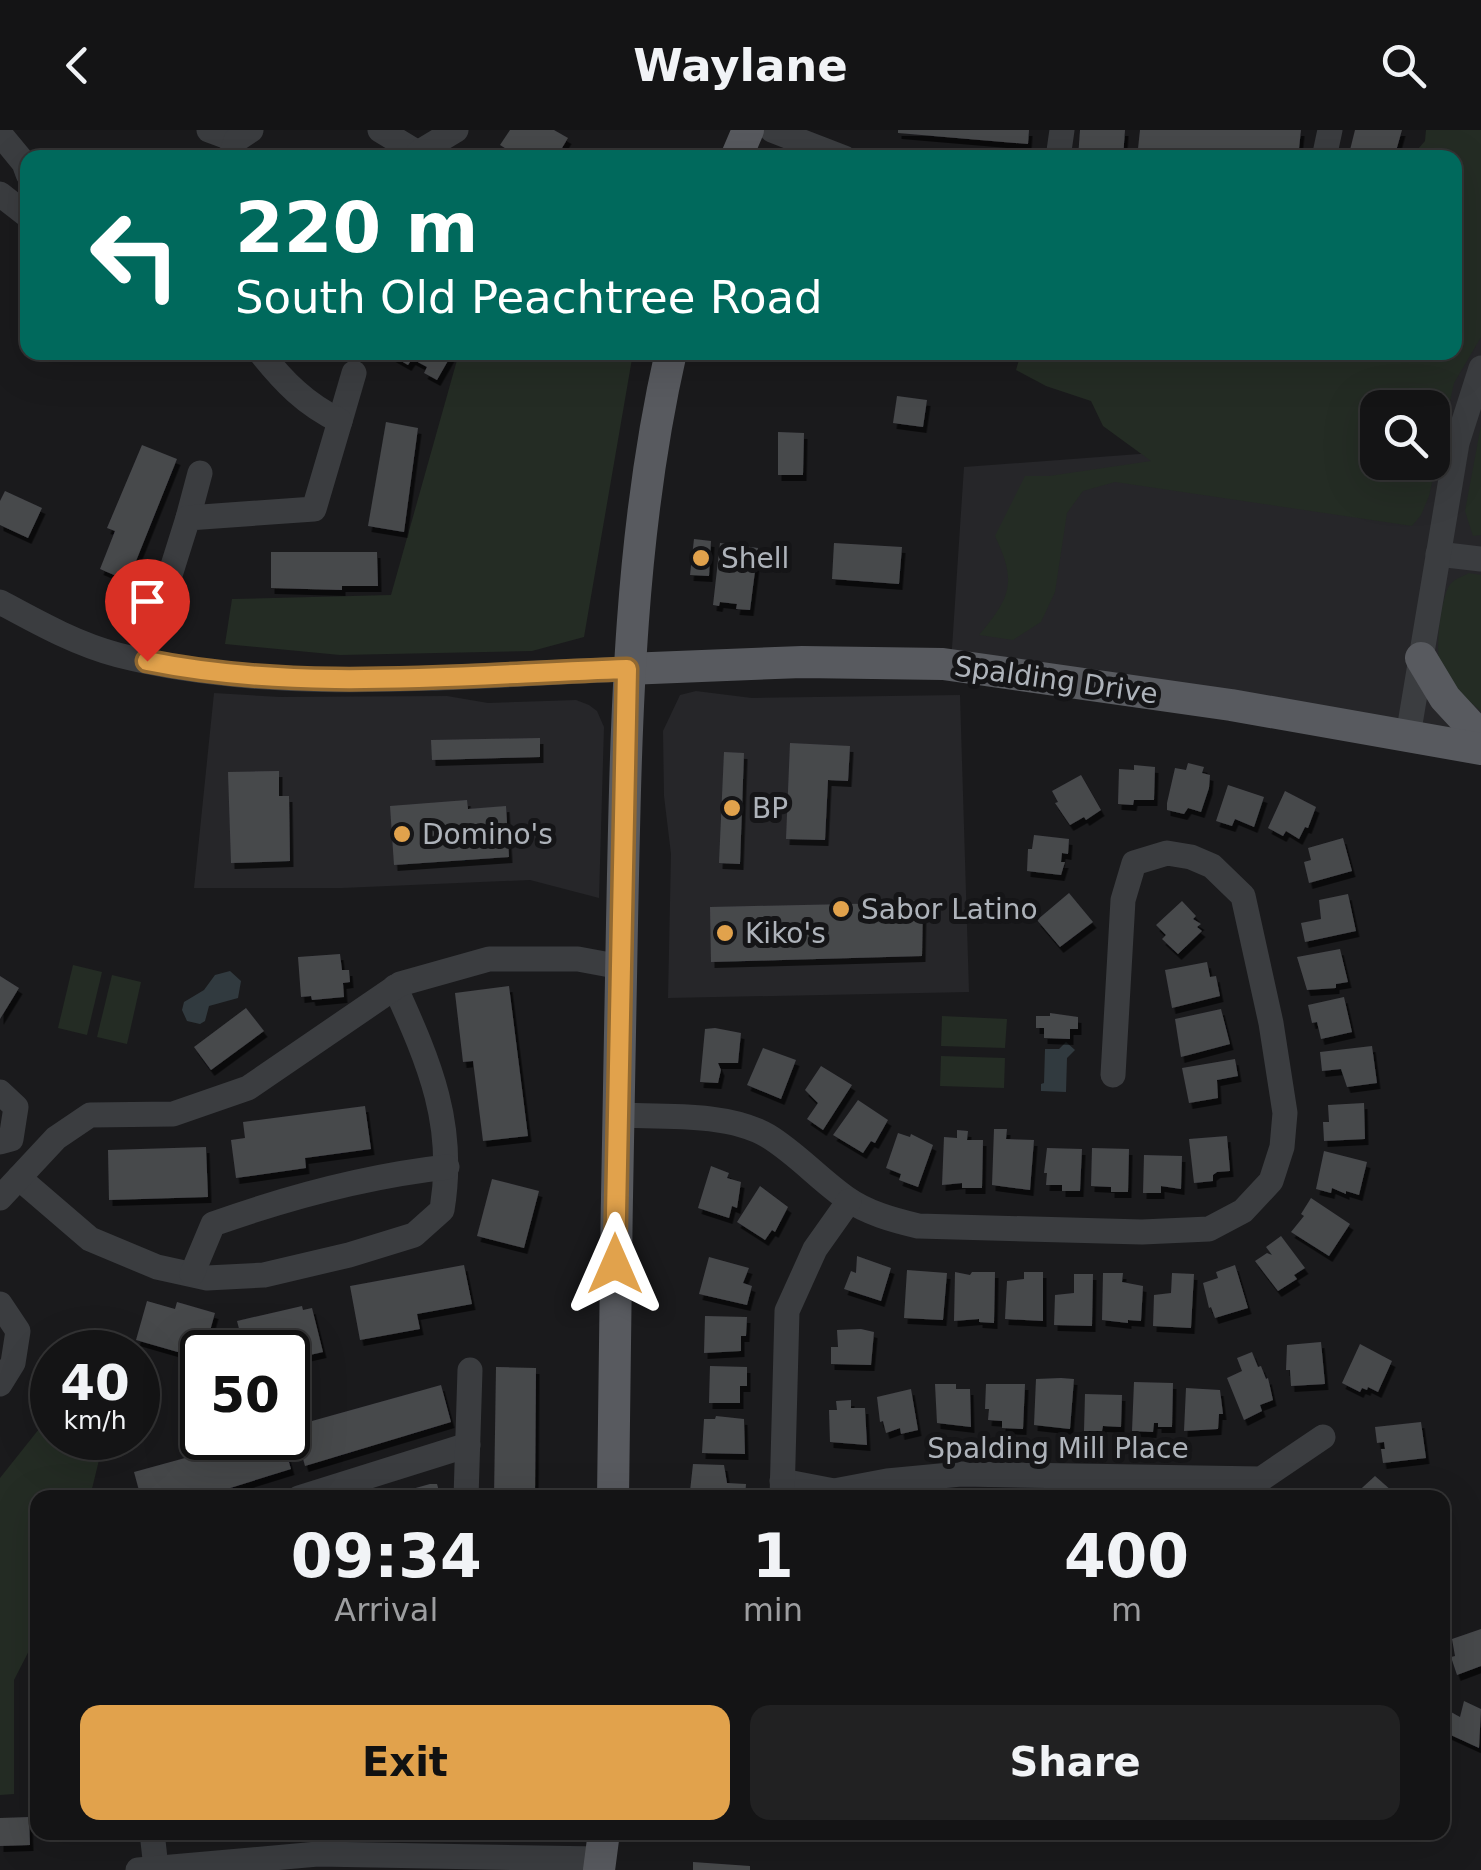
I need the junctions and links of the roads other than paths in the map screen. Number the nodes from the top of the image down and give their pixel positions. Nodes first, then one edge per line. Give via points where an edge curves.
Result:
1 (209, 130) edge
2 (380, 130) edge
3 (456, 130) edge
4 (772, 130) edge
5 (0, 134) edge
6 (239, 142) edge
7 (414, 150) edge
8 (429, 150) edge
9 (823, 150) edge
10 (20, 158) edge
11 (0, 194) edge
12 (20, 210) edge
13 (266, 360) edge
14 (670, 360) edge
15 (1481, 368) edge
16 (354, 373) dead end
17 (340, 421) junction
18 (200, 473) dead end
19 (188, 518) junction
20 (1438, 554) junction
21 (1481, 559) edge
22 (171, 572) dead end
23 (0, 602) edge
24 (1420, 658) junction
25 (627, 669) junction
26 (1408, 736) junction
27 (1481, 737) edge
28 (1481, 749) edge
29 (621, 967) junction
30 (395, 988) junction
31 (1113, 1075) dead end
32 (0, 1092) edge
33 (616, 1115) junction
34 (5, 1140) edge
35 (40, 1156) junction
36 (448, 1166) junction
37 (19, 1178) junction
38 (0, 1198) edge
39 (849, 1201) junction
40 (192, 1274) junction
41 (0, 1304) edge
42 (470, 1370) dead end
43 (0, 1384) edge
44 (1323, 1438) dead end
45 (468, 1446) junction
46 (782, 1489) edge
47 (324, 1490) edge
48 (466, 1490) edge
49 (613, 1490) edge
50 (808, 1490) edge
51 (839, 1490) edge
52 (151, 1840) edge
53 (601, 1854) edge
54 (147, 1869) edge

1 - 6 street
2 - 7 street
3 - 8 street
4 - 9 street
5 - 10 street
11 - 12 street
13 - 17 street via 290,389
14 - 25 main road via 643,503
15 - 20 street via 1456,443
16 - 17 street
17 - 19 street via 314,509
18 - 19 street
19 - 22 street
20 - 21 street
20 - 24 street
23 - 25 street via 114,654 180,668 396,678
24 - 26 street
24 - 27 main road
25 - 26 main road, Spalding Drive via 943,664
25 - 29 main road
26 - 28 main road, Spalding Drive
29 - 30 street via 578,959 488,959
29 - 33 main road
30 - 35 street via 248,1088 173,1114 90,1115
30 - 36 street via 443,1111
31 - 39 street via 1123,900 1134,863 1168,853 1212,866 1243,896 1285,1113 1271,1181 1243,1211 1209,1230 1142,1232 918,1226
32 - 34 street via 16,1108
33 - 39 street via 749,1127
33 - 49 main road
34 - 35 street
35 - 37 street
36 - 40 street via 388,1174 213,1224
36 - 40 street via 442,1210 414,1234 264,1275
37 - 38 street
37 - 40 street via 90,1239
39 - 46 street via 815,1249 787,1311
41 - 43 street via 18,1331
42 - 45 street
44 - 51 street, Spalding Mill Place via 1262,1479 961,1474
45 - 47 street
45 - 48 street
46 - 50 street, Spalding Mill Place
52 - 54 street
53 - 54 street via 318,1854

